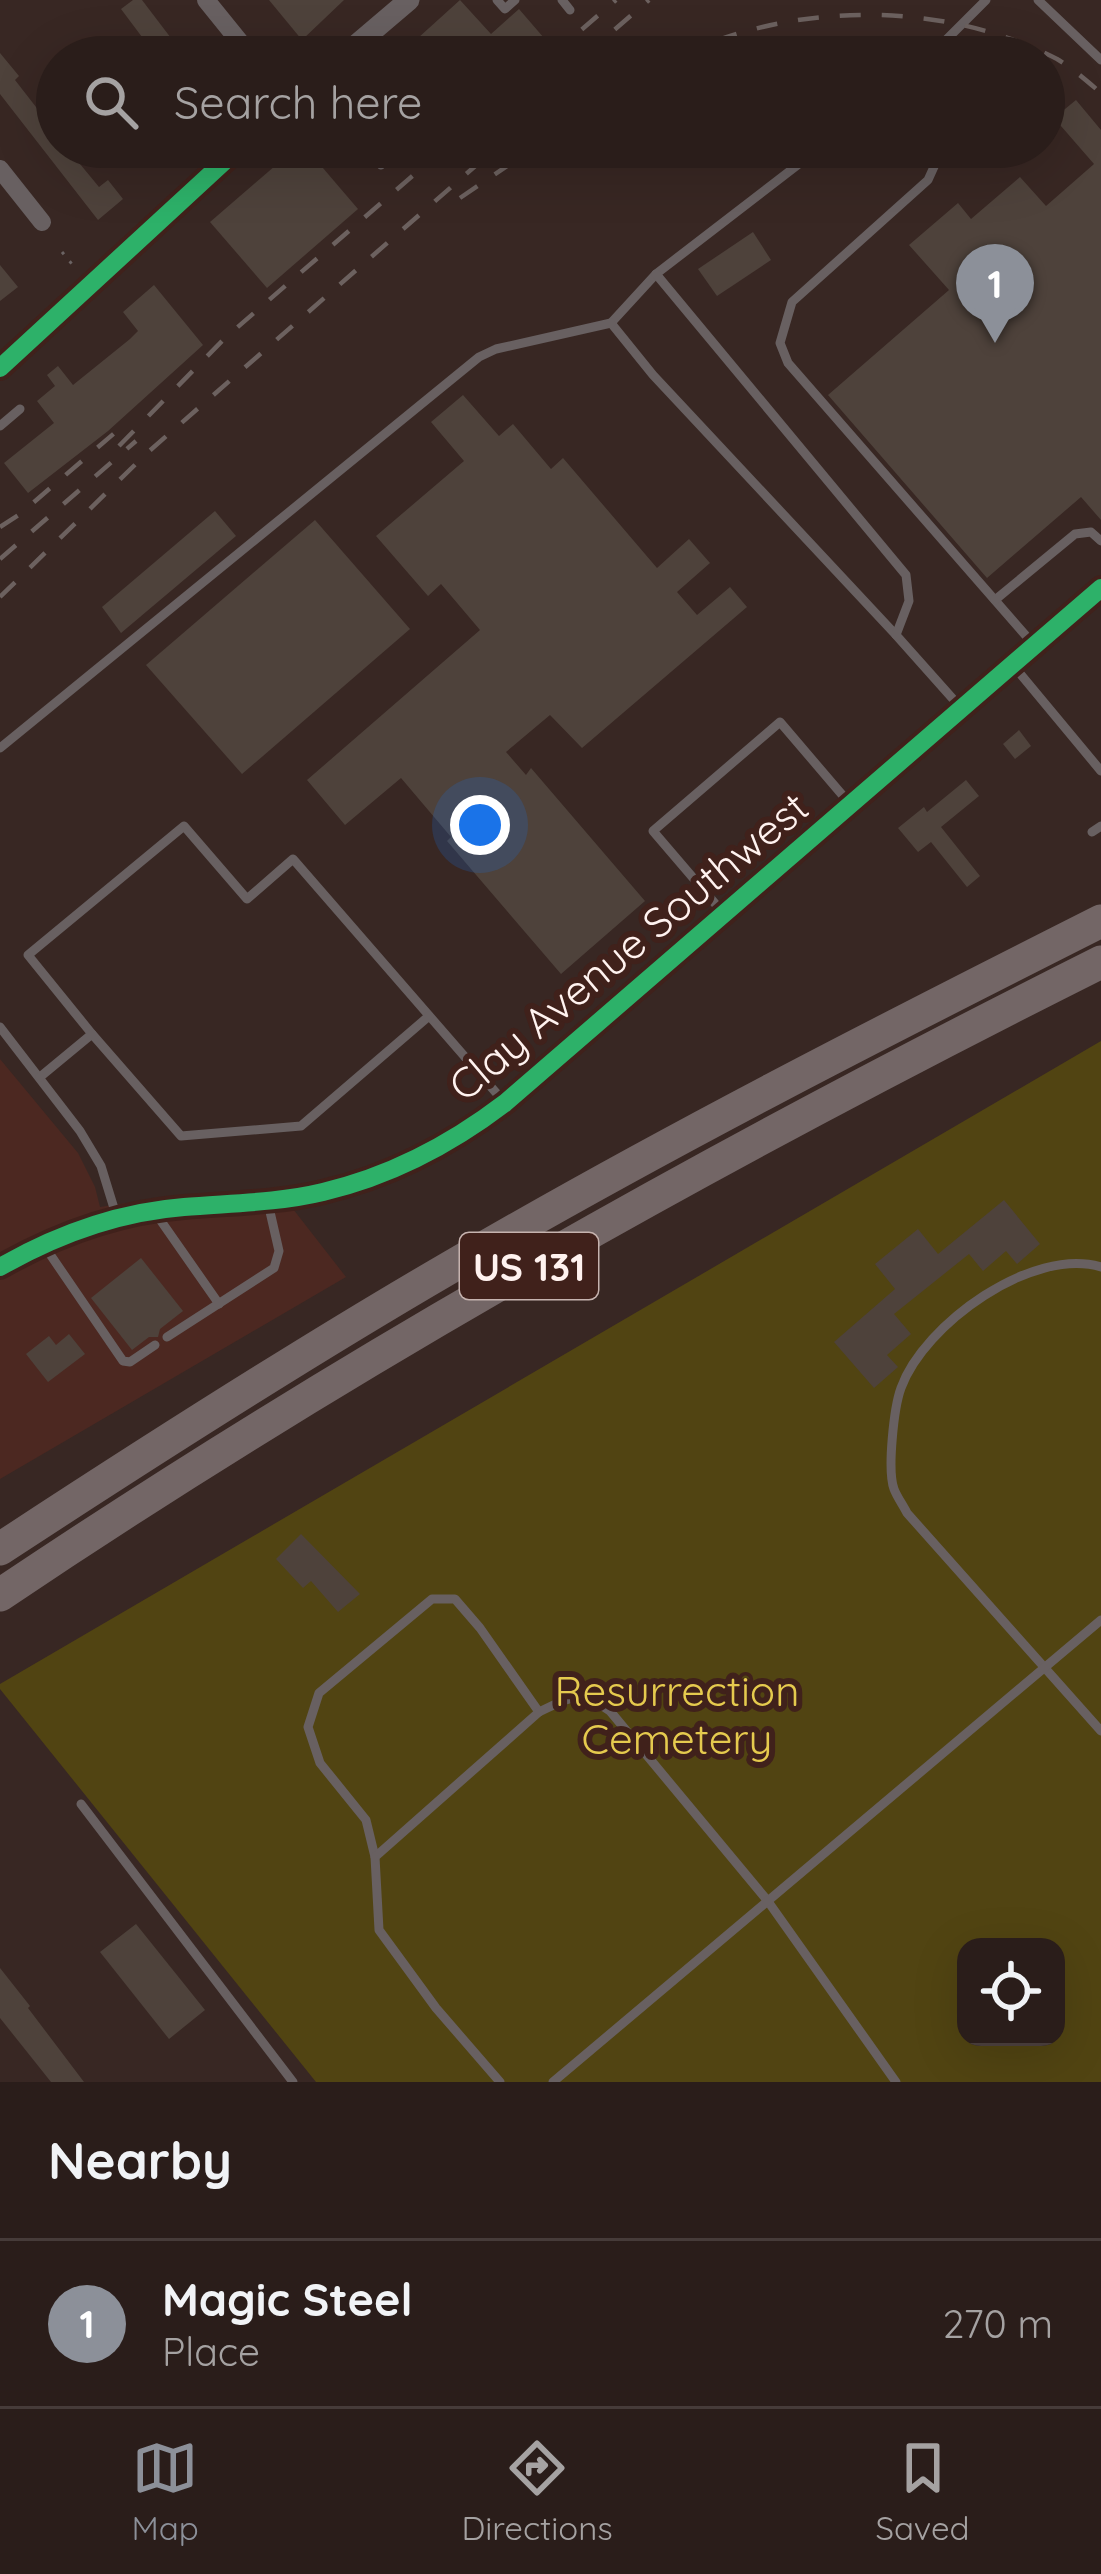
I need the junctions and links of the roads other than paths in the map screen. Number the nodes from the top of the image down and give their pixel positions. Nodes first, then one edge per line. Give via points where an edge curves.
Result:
1 (206, 0) edge
2 (410, 0) edge
3 (497, 0) edge
4 (515, 0) edge
5 (986, 0) edge
6 (1038, 0) edge
7 (235, 36) edge
8 (367, 36) edge
9 (950, 36) edge
10 (1101, 60) edge
11 (217, 168) edge
12 (794, 168) edge
13 (934, 168) edge
14 (0, 169) edge
15 (42, 222) dead end
16 (656, 274) junction
17 (611, 322) junction
18 (0, 368) edge
19 (20, 409) dead end
20 (0, 426) edge
21 (1101, 541) edge
22 (1101, 588) edge
23 (995, 600) junction
24 (896, 635) junction
25 (1034, 645) junction
26 (1012, 664) junction
27 (961, 708) junction
28 (0, 748) edge
29 (1101, 772) edge
30 (850, 804) junction
31 (1101, 904) edge
32 (724, 914) junction
33 (1101, 921) edge
34 (1094, 967) edge
35 (935, 1005) junction
36 (429, 1016) junction
37 (0, 1027) edge
38 (92, 1034) junction
39 (40, 1077) junction
40 (505, 1103) junction
41 (268, 1203) junction
42 (154, 1211) junction
43 (117, 1218) junction
44 (43, 1244) junction
45 (0, 1267) edge
46 (1101, 1267) edge
47 (219, 1304) junction
48 (167, 1337) dead end
49 (155, 1346) dead end
50 (0, 1549) edge
51 (0, 1595) edge
52 (1101, 1620) edge
53 (1046, 1669) junction
54 (539, 1712) junction
55 (1101, 1730) edge
56 (81, 1804) dead end
57 (375, 1857) junction
58 (766, 1900) junction
59 (293, 2082) edge
60 (500, 2082) edge
61 (553, 2082) edge
62 (896, 2082) edge

1 - 7 street
2 - 8 street
3 - 4 lane via 505,9
5 - 9 lane
6 - 10 lane
11 - 18 street
12 - 16 lane
13 - 23 lane via 792,302 779,343
14 - 15 street
16 - 17 lane
16 - 24 lane via 906,575 909,601
17 - 24 lane
17 - 28 lane via 479,357
19 - 20 lane
21 - 23 lane via 1091,532 1075,534
22 - 25 street, Clay Avenue Southwest
23 - 25 lane
24 - 27 lane
25 - 26 street, Clay Avenue Southwest
26 - 27 street, Clay Avenue Southwest
26 - 29 lane
27 - 30 street, Clay Avenue Southwest
30 - 32 street, Clay Avenue Southwest
30 - 32 lane via 780,722 653,831
31 - 35 highway
32 - 40 street, Clay Avenue Southwest
33 - 35 highway, US 131
34 - 51 highway, US 131 via 559,1248 328,1384
35 - 50 highway, US 131 via 451,1267
36 - 38 lane via 301,1126 182,1136
36 - 38 lane via 293,859 247,899 184,826 28,955
36 - 40 lane
37 - 39 lane
38 - 39 lane
39 - 43 lane via 101,1166
40 - 41 street, Clay Avenue Southwest via 404,1166
41 - 42 street, Clay Avenue Southwest
41 - 47 lane via 279,1251 274,1268
42 - 43 street, Clay Avenue Southwest
42 - 47 lane
43 - 44 street, Clay Avenue Southwest
44 - 45 street, Clay Avenue Southwest
44 - 49 lane via 123,1361
46 - 53 lane via 1046,1268 966,1307 901,1387 893,1437 892,1485 907,1514
47 - 48 lane
52 - 53 lane
53 - 55 lane
53 - 58 lane
54 - 57 lane
54 - 57 lane via 455,1599 432,1599 320,1693 308,1727 320,1763 366,1820
54 - 58 lane via 590,1696 610,1711
56 - 59 lane
57 - 60 lane via 379,1930
58 - 61 lane
58 - 62 lane

